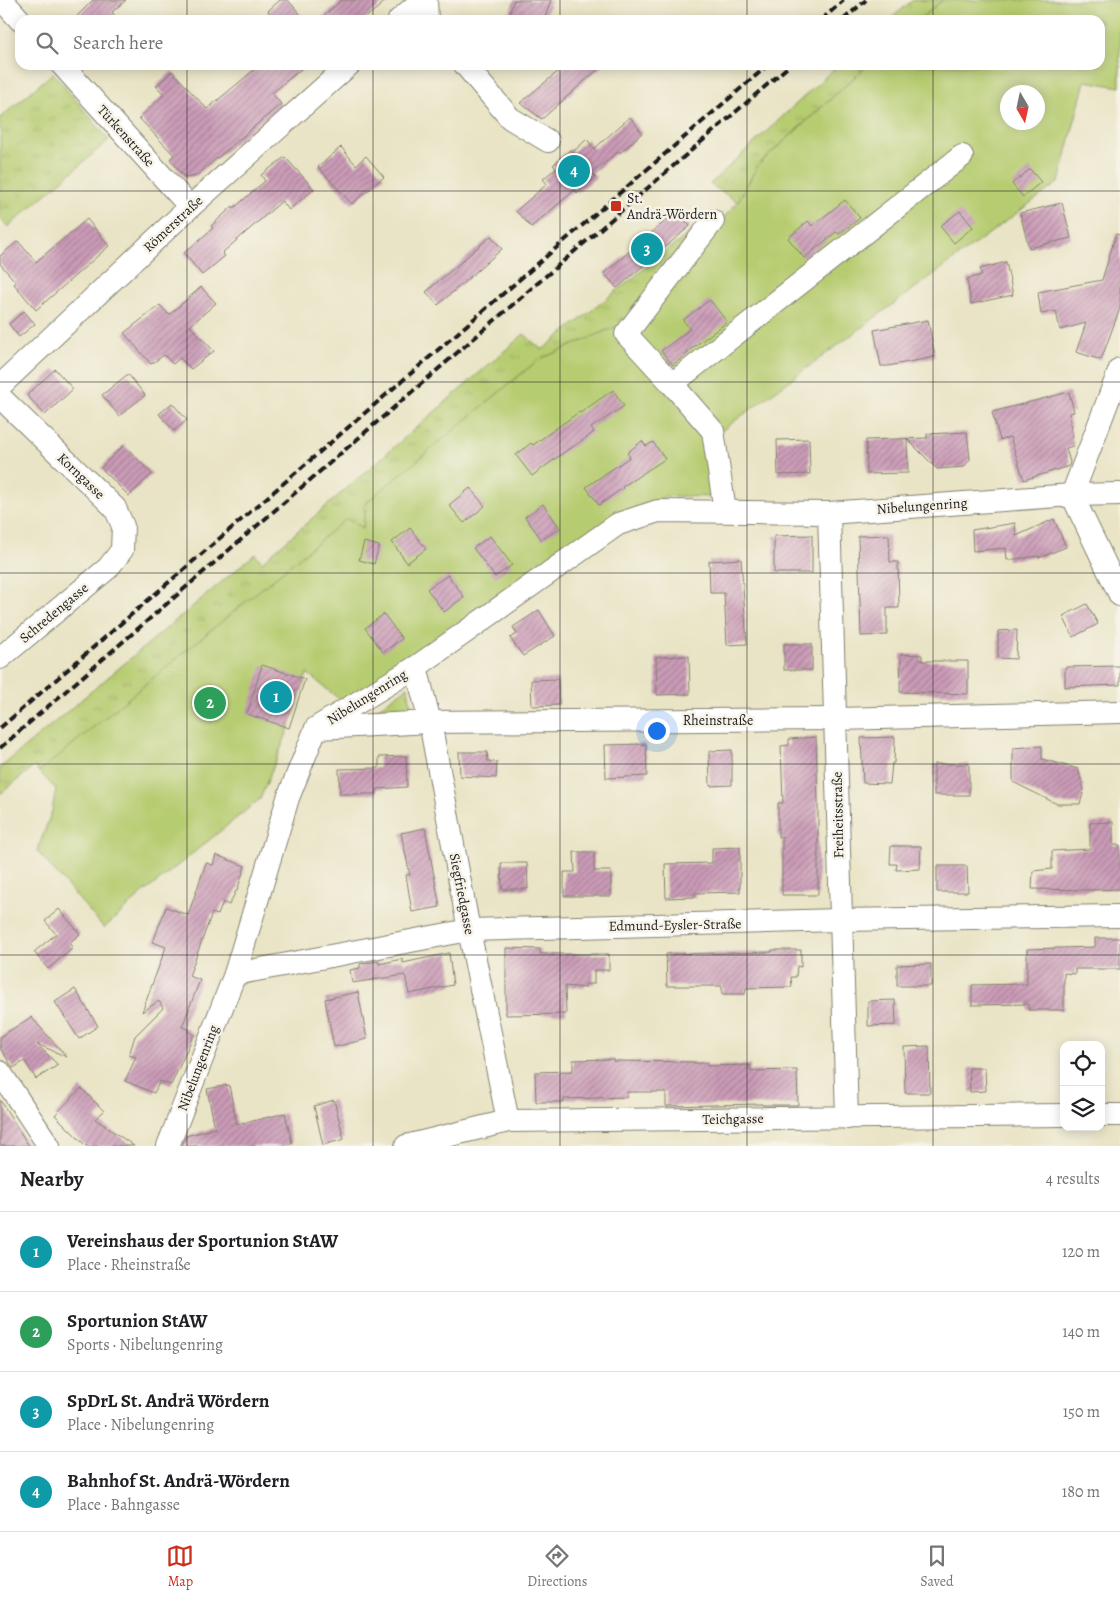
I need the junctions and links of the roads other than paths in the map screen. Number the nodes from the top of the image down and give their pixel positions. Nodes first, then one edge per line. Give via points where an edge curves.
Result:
1 (2, 0) edge
2 (422, 0) edge
3 (426, 0) edge
4 (16, 15) edge
5 (405, 15) edge
6 (426, 15) edge
7 (67, 70) edge
8 (343, 70) edge
9 (469, 70) edge
10 (548, 141) dead end
11 (962, 156) dead end
12 (190, 207) junction
13 (713, 221) dead end
14 (1120, 369) edge
15 (672, 384) junction
16 (0, 386) edge
17 (0, 397) edge
18 (1120, 494) edge
19 (1072, 495) junction
20 (724, 511) junction
21 (829, 513) junction
22 (108, 568) joint
23 (1120, 595) edge
24 (0, 658) edge
25 (416, 667) junction
26 (1120, 712) edge
27 (837, 719) junction
28 (430, 722) junction
29 (316, 728) junction
30 (1120, 916) edge
31 (840, 920) junction
32 (469, 930) junction
33 (235, 974) junction
34 (0, 1072) edge
35 (1120, 1114) edge
36 (1060, 1115) edge
37 (1105, 1115) edge
38 (847, 1118) junction
39 (508, 1121) junction
40 (50, 1146) edge
41 (168, 1146) edge
42 (406, 1146) edge

1 - 4 street
2 - 5 street
3 - 6 street
7 - 12 street, Türkenstraße
8 - 12 street, Römerstraße
9 - 10 street via 510,118
11 - 15 street
12 - 16 street, Römerstraße
13 - 15 street via 626,334
14 - 19 street
15 - 20 street via 713,431
17 - 22 street, Korngasse via 115,508 123,526 122,550
18 - 19 street, Nibelungenring
19 - 21 street, Nibelungenring
19 - 23 street
20 - 21 street, Nibelungenring
20 - 25 street, Nibelungenring via 658,511 618,524
21 - 27 street, Freiheitsstraße
22 - 24 street, Schredengasse
25 - 28 street, Siegfriedgasse
25 - 29 street, Nibelungenring
26 - 27 street, Rheinstraße
27 - 28 street, Rheinstraße
27 - 31 street, Freiheitsstraße
28 - 29 street, Rheinstraße
28 - 32 street, Siegfriedgasse
29 - 33 street, Nibelungenring via 288,798
30 - 31 street, Edmund-Eysler-Straße
31 - 32 street, Edmund-Eysler-Straße
31 - 38 street, Freiheitsstraße
32 - 33 street, Edmund-Eysler-Straße
32 - 39 street, Siegfriedgasse
33 - 41 street, Nibelungenring
34 - 40 street
35 - 37 street
36 - 38 street, Teichgasse
38 - 39 street, Teichgasse
39 - 42 street, Teichgasse

